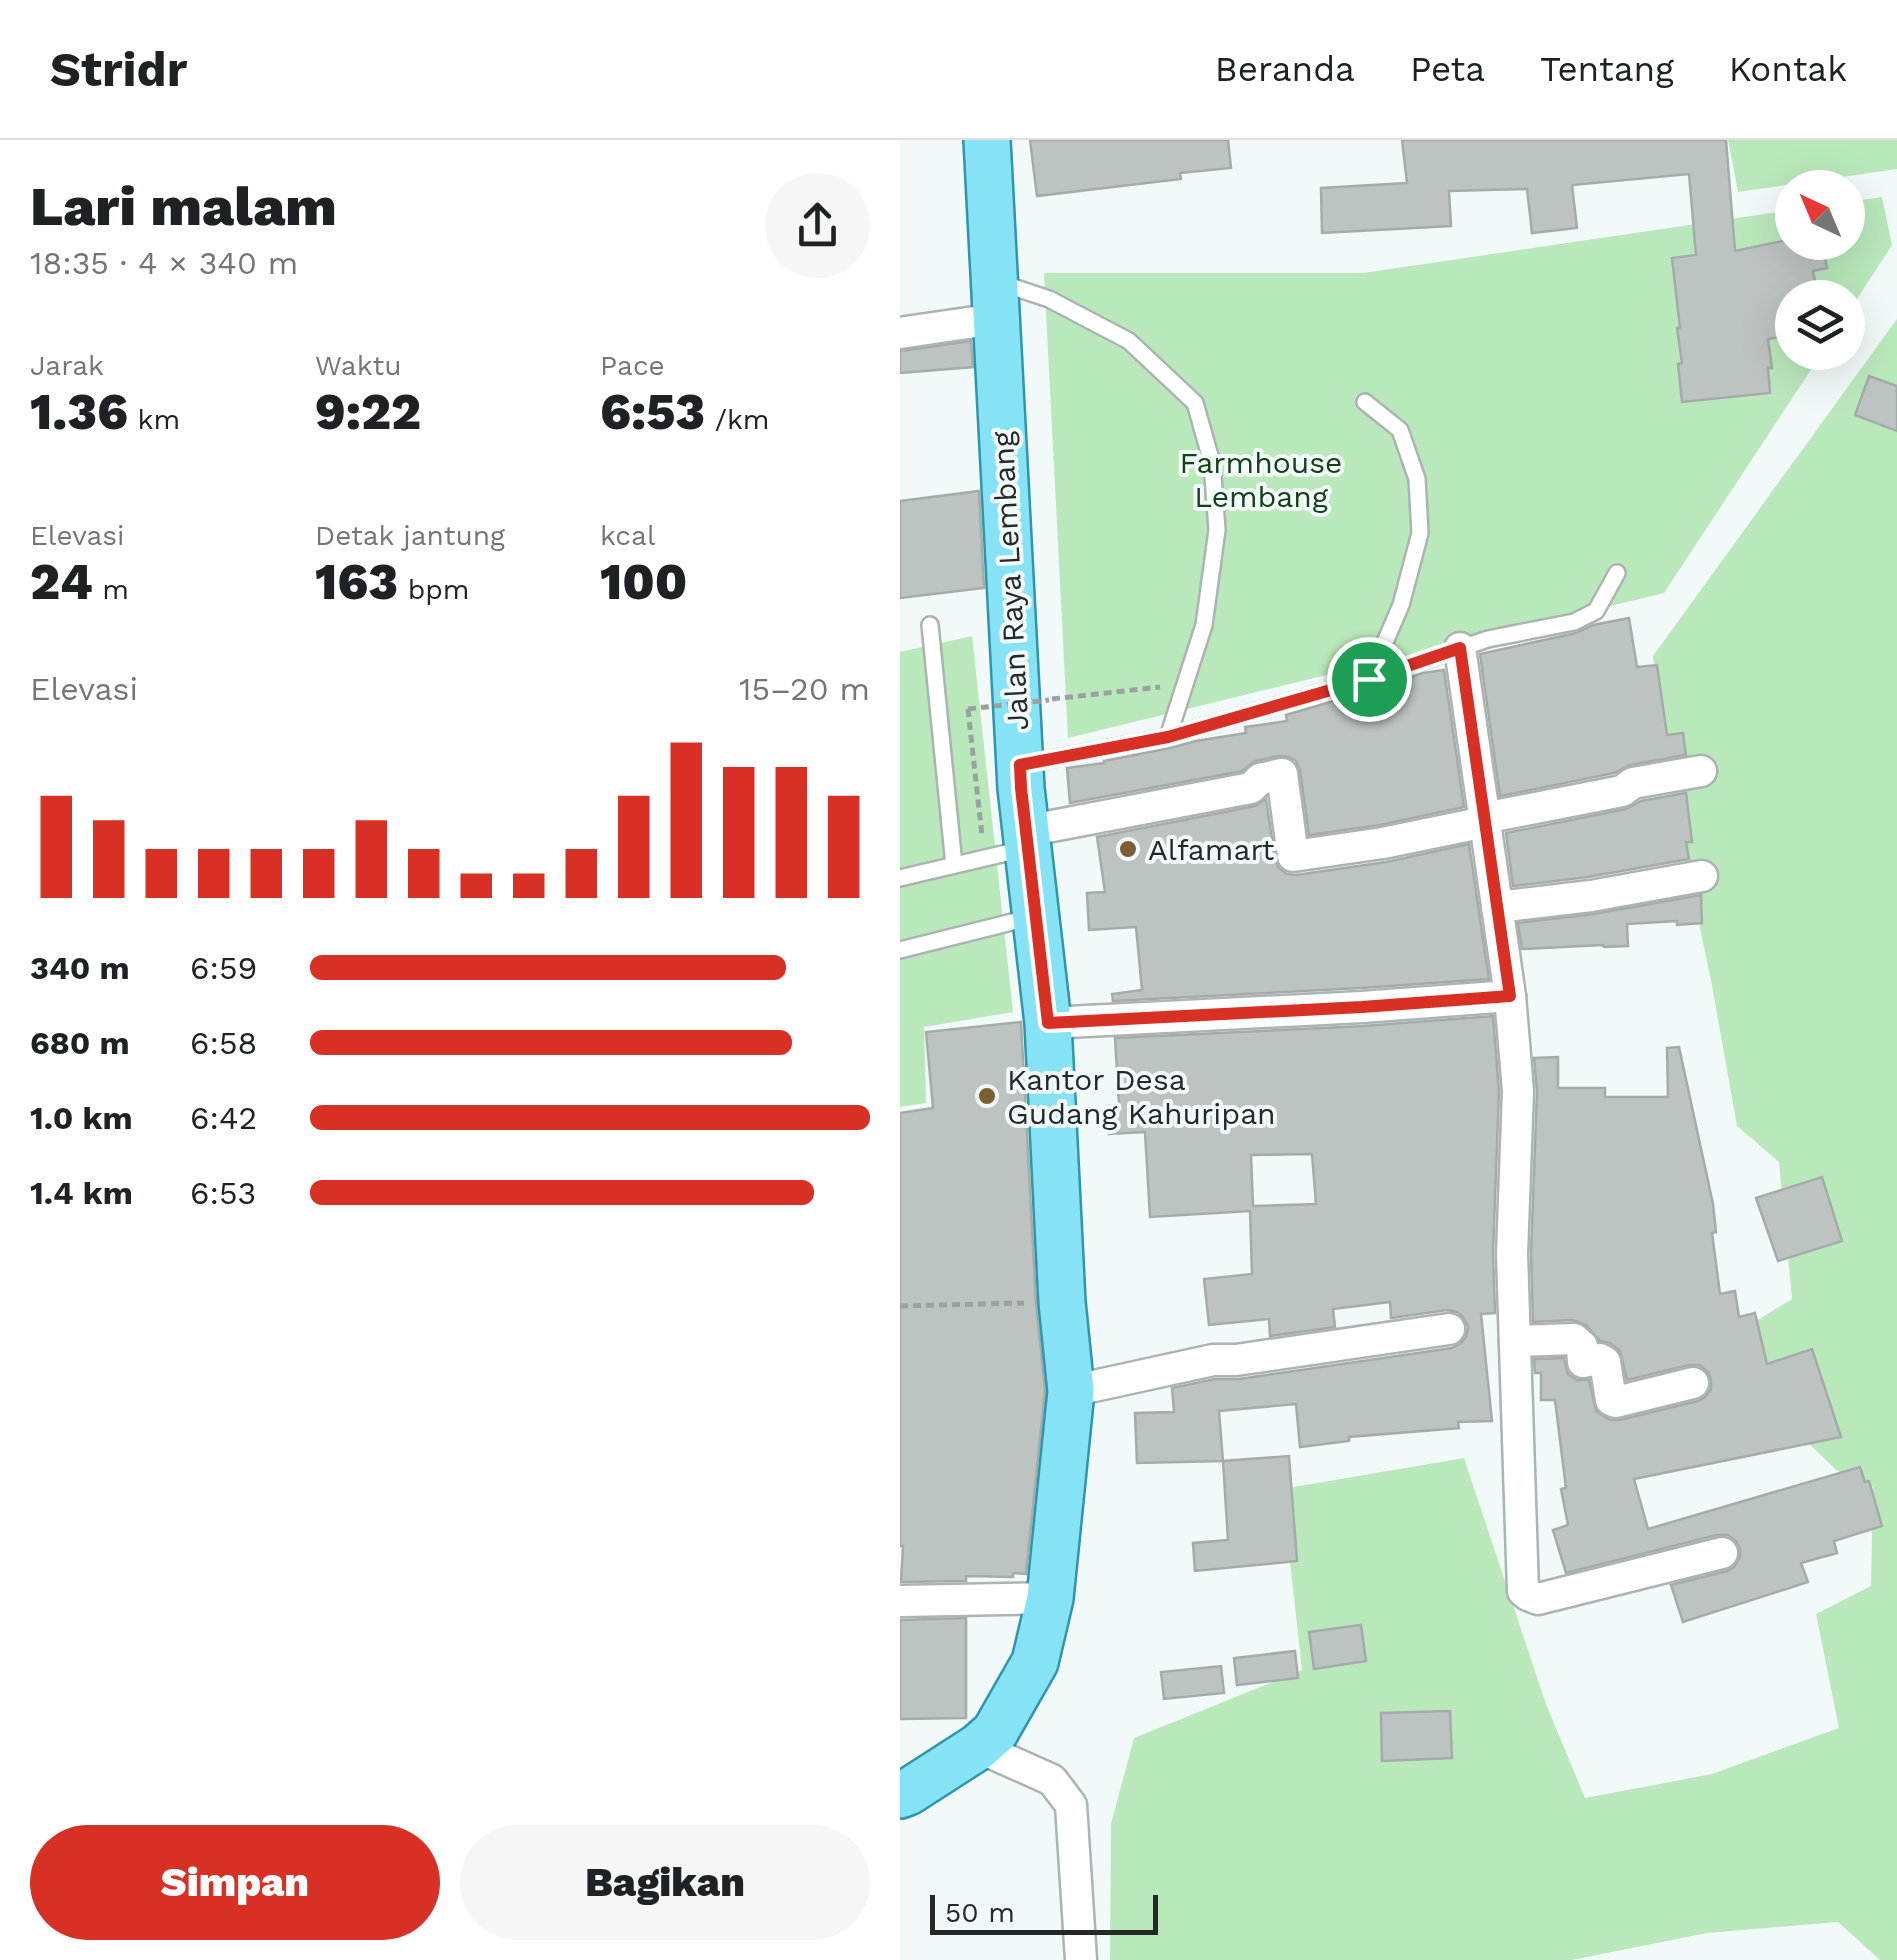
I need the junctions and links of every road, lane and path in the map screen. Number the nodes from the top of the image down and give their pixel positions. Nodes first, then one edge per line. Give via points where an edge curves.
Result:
1 (986, 140) edge
2 (994, 300) junction
3 (900, 332) edge
4 (1365, 402) dead end
5 (1618, 573) dead end
6 (930, 625) dead end
7 (1460, 648) junction
8 (1369, 679) junction
9 (1185, 684) junction
10 (1168, 737) junction
11 (1020, 765) junction
12 (1701, 771) dead end
13 (1485, 820) junction
14 (1027, 840) junction
15 (984, 858) junction
16 (954, 865) junction
17 (1702, 876) dead end
18 (900, 878) edge
19 (1497, 907) junction
20 (1036, 916) junction
21 (900, 950) edge
22 (1510, 996) junction
23 (1048, 1023) junction
24 (1062, 1302) junction
25 (900, 1306) edge
26 (1449, 1329) dead end
27 (1515, 1341) junction
28 (1693, 1384) dead end
29 (1071, 1390) junction
30 (1722, 1553) dead end
31 (1050, 1598) junction
32 (900, 1601) edge
33 (978, 1747) junction
34 (900, 1794) edge
35 (1081, 1960) edge

1 - 2 main road, Jalan Raya Lembang
2 - 3 street
2 - 9 lane via 1049,299 1129,341 1196,403 1212,463 1217,530 1204,625
2 - 11 main road, Jalan Raya Lembang
4 - 8 lane via 1400,430 1418,480 1420,533 1402,605
5 - 7 lane via 1596,611 1574,622
6 - 16 lane
7 - 8 lane
7 - 13 street
8 - 10 lane
9 - 10 lane
9 - 15 path, bridge via 968,709
10 - 11 lane
11 - 14 main road, Jalan Raya Lembang
12 - 13 street
13 - 14 street via 1293,856 1282,774 1252,788
13 - 19 street
14 - 15 lane
14 - 20 main road, Jalan Raya Lembang
15 - 16 lane
16 - 18 lane
17 - 19 street
19 - 22 street
20 - 21 lane
20 - 23 main road, Jalan Raya Lembang
22 - 23 street
22 - 27 street via 1518,1090
23 - 24 main road, Jalan Raya Lembang
24 - 25 path
24 - 29 main road, Jalan Raya Lembang
26 - 29 street via 1214,1360
27 - 28 street via 1574,1340 1582,1346 1583,1362 1604,1362 1616,1402
27 - 30 street via 1524,1593 1538,1599
29 - 31 main road, Jalan Raya Lembang
31 - 32 street
31 - 33 main road, Jalan Raya Lembang via 1035,1662 995,1732
33 - 34 main road, Jalan Raya Lembang
33 - 35 street via 1052,1780 1071,1805

